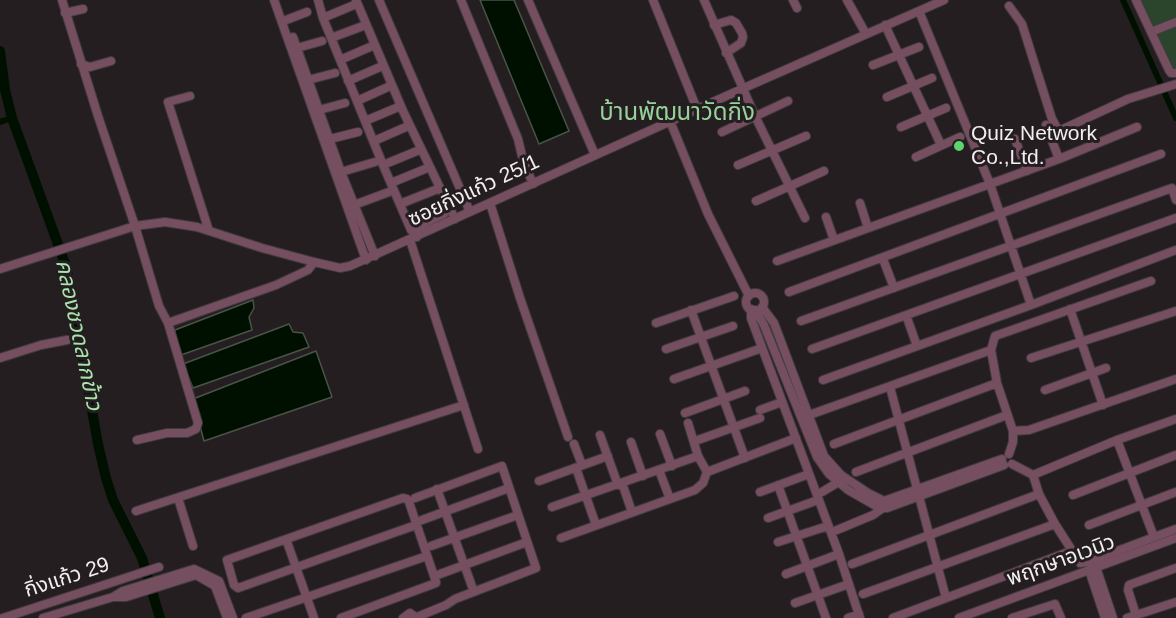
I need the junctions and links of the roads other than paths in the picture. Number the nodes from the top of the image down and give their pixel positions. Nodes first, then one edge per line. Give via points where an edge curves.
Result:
1 (62, 0) edge
2 (274, 0) edge
3 (279, 0) edge
4 (318, 0) edge
5 (379, 0) edge
6 (460, 0) edge
7 (528, 0) edge
8 (653, 0) edge
9 (704, 0) edge
10 (847, 0) edge
11 (944, 0) edge
12 (1137, 0) edge
13 (934, 2) edge
14 (355, 3) edge
15 (1009, 6) dead end
16 (83, 9) dead end
17 (919, 11) junction
18 (307, 12) dead end
19 (66, 13) junction
20 (323, 18) junction
21 (286, 20) junction
22 (1176, 22) edge
23 (714, 25) junction
24 (885, 25) junction
25 (363, 26) dead end
26 (1151, 32) junction
27 (866, 34) junction
28 (327, 40) junction
29 (370, 46) dead end
30 (919, 47) dead end
31 (297, 48) junction
32 (726, 52) junction
33 (900, 55) junction
34 (340, 60) junction
35 (111, 61) dead end
36 (81, 64) junction
37 (873, 65) dead end
38 (380, 67) dead end
39 (334, 73) dead end
40 (1176, 73) edge
41 (932, 78) dead end
42 (308, 80) junction
43 (348, 81) junction
44 (914, 84) junction
45 (1173, 84) edge
46 (388, 87) dead end
47 (744, 88) junction
48 (190, 96) dead end
49 (887, 97) dead end
50 (357, 101) junction
51 (788, 101) dead end
52 (345, 103) dead end
53 (396, 108) dead end
54 (946, 108) dead end
55 (698, 109) junction
56 (319, 110) junction
57 (927, 115) junction
58 (755, 116) junction
59 (365, 121) junction
60 (670, 121) junction
61 (1046, 125) dead end
62 (406, 127) dead end
63 (901, 127) dead end
64 (1137, 127) dead end
65 (358, 132) dead end
66 (722, 132) dead end
67 (806, 136) dead end
68 (960, 137) dead end
69 (330, 139) junction
70 (1015, 139) dead end
71 (374, 141) junction
72 (941, 146) junction
73 (772, 150) junction
74 (417, 152) dead end
75 (1161, 154) dead end
76 (595, 155) junction
77 (916, 157) dead end
78 (1059, 159) junction
79 (379, 164) junction
80 (738, 165) dead end
81 (425, 169) dead end
82 (824, 171) dead end
83 (1027, 171) junction
84 (341, 172) junction
85 (533, 184) junction
86 (990, 184) junction
87 (390, 187) junction
88 (790, 187) junction
89 (435, 190) dead end
90 (1176, 200) edge
91 (756, 201) dead end
92 (490, 203) junction
93 (860, 203) dead end
94 (400, 204) junction
95 (354, 205) junction
96 (470, 212) junction
97 (444, 214) dead end
98 (1000, 215) junction
99 (826, 217) dead end
100 (805, 218) dead end
101 (1176, 218) edge
102 (455, 219) junction
103 (135, 226) junction
104 (868, 228) junction
105 (208, 231) junction
106 (413, 235) junction
107 (834, 240) junction
108 (1011, 246) junction
109 (1176, 250) edge
110 (375, 256) junction
111 (883, 259) junction
112 (366, 260) junction
113 (777, 261) dead end
114 (314, 262) junction
115 (0, 268) edge
116 (1020, 274) junction
117 (1151, 280) dead end
118 (894, 288) junction
119 (789, 292) dead end
120 (734, 296) dead end
121 (749, 296) junction
122 (1031, 305) junction
123 (756, 309) junction
124 (1070, 309) junction
125 (691, 310) junction
126 (1176, 311) edge
127 (906, 315) junction
128 (801, 321) dead end
129 (168, 323) junction
130 (656, 323) dead end
131 (733, 326) dead end
132 (700, 337) junction
133 (67, 340) dead end
134 (1081, 342) junction
135 (917, 346) junction
136 (762, 348) junction
137 (666, 349) dead end
138 (812, 349) dead end
139 (991, 350) junction
140 (0, 358) edge
141 (1031, 358) dead end
142 (711, 366) junction
143 (1106, 368) dead end
144 (1091, 373) junction
145 (674, 379) dead end
146 (1176, 379) edge
147 (823, 380) dead end
148 (997, 383) junction
149 (890, 387) junction
150 (1045, 390) dead end
151 (746, 391) dead end
152 (722, 399) junction
153 (782, 402) junction
154 (464, 405) junction
155 (1103, 405) junction
156 (805, 411) junction
157 (685, 413) dead end
158 (1007, 415) junction
159 (1176, 419) edge
160 (899, 420) junction
161 (688, 423) dead end
162 (733, 427) junction
163 (1013, 431) junction
164 (660, 434) dead end
165 (600, 435) dead end
166 (796, 438) junction
167 (137, 440) dead end
168 (1118, 440) junction
169 (695, 441) junction
170 (631, 442) dead end
171 (834, 444) dead end
172 (478, 448) dead end
173 (908, 453) junction
174 (1176, 455) edge
175 (608, 456) junction
176 (698, 456) junction
177 (745, 458) junction
178 (1007, 460) junction
179 (672, 465) junction
180 (579, 467) junction
181 (659, 470) junction
182 (707, 472) junction
183 (856, 472) dead end
184 (1129, 473) junction
185 (808, 474) junction
186 (1033, 475) junction
187 (643, 476) junction
188 (539, 481) dead end
189 (842, 481) junction
190 (620, 484) junction
191 (778, 484) junction
192 (510, 488) junction
193 (437, 489) junction
194 (760, 492) dead end
195 (1176, 492) edge
196 (918, 493) junction
197 (1039, 494) junction
198 (1073, 495) dead end
199 (586, 496) junction
200 (820, 496) junction
201 (178, 498) junction
202 (415, 498) dead end
203 (670, 499) junction
204 (883, 505) junction
205 (1141, 506) junction
206 (552, 507) dead end
207 (445, 511) junction
208 (788, 511) junction
209 (136, 512) dead end
210 (632, 512) junction
211 (518, 515) junction
212 (768, 518) dead end
213 (419, 522) junction
214 (1055, 524) junction
215 (596, 525) junction
216 (1089, 525) dead end
217 (833, 528) junction
218 (1176, 529) edge
219 (930, 535) junction
220 (455, 537) junction
221 (797, 537) junction
222 (1154, 537) junction
223 (561, 538) dead end
224 (1176, 538) edge
225 (286, 539) junction
226 (527, 542) junction
227 (778, 542) dead end
228 (193, 546) dead end
229 (430, 546) dead end
230 (1071, 551) junction
231 (839, 554) junction
232 (427, 556) junction
233 (852, 564) dead end
234 (465, 565) junction
235 (807, 566) junction
236 (938, 566) junction
237 (158, 567) dead end
238 (296, 567) junction
239 (1176, 568) edge
240 (1092, 569) junction
241 (185, 574) junction
242 (440, 574) dead end
243 (786, 574) dead end
244 (849, 584) junction
245 (474, 592) junction
246 (863, 594) dead end
247 (818, 595) junction
248 (307, 598) junction
249 (946, 598) junction
250 (1176, 602) edge
251 (795, 603) dead end
252 (860, 616) edge
253 (1132, 617) edge
254 (3, 618) edge
255 (43, 618) edge
256 (227, 618) edge
257 (233, 618) edge
258 (246, 618) edge
259 (314, 618) edge
260 (341, 618) edge
261 (402, 618) edge
262 (417, 618) edge
263 (826, 618) edge
264 (848, 618) edge
265 (893, 618) edge
266 (959, 618) edge
267 (1011, 618) edge
268 (1061, 618) edge
269 (1105, 618) edge
270 (1113, 618) edge

1 - 19 street
2 - 112 street
3 - 21 street
4 - 20 street
5 - 96 street
6 - 85 street
7 - 76 street
8 - 55 street
9 - 23 street
10 - 27 street
11 - 13 street, ซอยกิ่งแก้ว 25/1
12 - 26 street
13 - 17 street, ซอยกิ่งแก้ว 25/1
14 - 20 street
14 - 102 street
15 - 45 street via 1022,24 1058,130
16 - 19 street
17 - 24 street, ซอยกิ่งแก้ว 25/1
17 - 86 street
18 - 21 street
19 - 36 street
20 - 28 street
21 - 31 street
22 - 26 street
23 - 32 street
23 - 32 street via 731,20 742,33 741,43
24 - 27 street, ซอยกิ่งแก้ว 25/1
24 - 33 street
25 - 28 street
26 - 40 street via 1169,70
27 - 47 street, ซอยกิ่งแก้ว 25/1
28 - 31 street
28 - 34 street
29 - 34 street
30 - 33 street
31 - 42 street
32 - 47 street
33 - 37 street
33 - 44 street
34 - 43 street
35 - 36 street via 90,67
36 - 103 street
38 - 43 street
39 - 42 street
41 - 44 street
42 - 56 street
43 - 50 street
44 - 49 street
44 - 57 street
46 - 50 street
47 - 55 street, ซอยกิ่งแก้ว 25/1
47 - 58 street
48 - 105 street via 168,102
50 - 59 street
51 - 58 street
52 - 56 street
53 - 59 street
54 - 57 street
55 - 60 street, ซอยกิ่งแก้ว 25/1
56 - 69 street
57 - 63 street
57 - 72 street
58 - 66 street
58 - 73 street
59 - 71 street
60 - 76 street, ซอยกิ่งแก้ว 25/1
60 - 121 street via 708,214
61 - 78 street
62 - 71 street
64 - 78 street
65 - 69 street
67 - 73 street
68 - 72 street
69 - 84 street
70 - 83 street
71 - 79 street
72 - 77 street
73 - 80 street
73 - 88 street
74 - 79 street
75 - 98 street
76 - 85 street, ซอยกิ่งแก้ว 25/1
78 - 83 street
79 - 84 street
79 - 87 street
81 - 87 street
82 - 88 street
83 - 86 street
84 - 95 street
85 - 92 street, ซอยกิ่งแก้ว 25/1
86 - 98 street
86 - 104 street
87 - 94 street
87 - 95 street
88 - 91 street
88 - 100 street
89 - 94 street
90 - 108 street via 1172,188
92 - 96 street, ซอยกิ่งแก้ว 25/1
92 - 180 street
93 - 104 street
94 - 106 street
95 - 110 street
96 - 102 street, ซอยกิ่งแก้ว 25/1
97 - 106 street
98 - 108 street
98 - 111 street
99 - 107 street
101 - 116 street
102 - 106 street, ซอยกิ่งแก้ว 25/1
103 - 105 street, ซอยกิ่งแก้ว 25/1 via 165,222
103 - 115 street, ซอยกิ่งแก้ว 25/1
103 - 129 street via 159,306
104 - 107 street
105 - 114 street, ซอยกิ่งแก้ว 25/1
106 - 110 street, ซอยกิ่งแก้ว 25/1
106 - 154 street
107 - 113 street
108 - 116 street
108 - 118 street
109 - 122 street
110 - 112 street, ซอยกิ่งแก้ว 25/1
111 - 118 street
111 - 119 street
112 - 114 street, ซอยกิ่งแก้ว 25/1 via 340,268
114 - 129 street via 308,270 276,285
116 - 122 street
116 - 127 street
117 - 124 street
118 - 128 street
120 - 125 street
121 - 123 street via 747,303
121 - 123 street via 755,293 764,300
122 - 135 street
123 - 136 street via 751,318
123 - 156 street via 775,339
124 - 134 street
124 - 139 street via 995,336
125 - 130 street
125 - 132 street
126 - 134 street
127 - 135 street
127 - 138 street
129 - 167 street via 198,425 187,433
131 - 132 street
132 - 137 street
132 - 142 street
133 - 140 street
134 - 141 street
134 - 144 street
135 - 147 street
136 - 142 street
136 - 153 street
139 - 148 street
139 - 149 street
142 - 145 street
142 - 152 street
143 - 144 street
144 - 150 street
144 - 155 street
146 - 155 street
148 - 158 street
148 - 160 street
149 - 156 street
149 - 160 street
151 - 152 street
152 - 157 street
152 - 162 street
153 - 162 street
153 - 166 street
154 - 172 street
154 - 201 street
155 - 163 street via 1029,430
156 - 189 street via 817,457
158 - 163 street
158 - 173 street
159 - 168 street
160 - 171 street
160 - 173 street
161 - 169 street
162 - 169 street
162 - 177 street
163 - 178 street
164 - 179 street
165 - 175 street
166 - 177 street
166 - 185 street
168 - 184 street
168 - 186 street
169 - 176 street
170 - 187 street
173 - 183 street
173 - 196 street
174 - 184 street
175 - 180 street
175 - 190 street
176 - 179 street
176 - 182 street
177 - 182 street
178 - 186 street
178 - 196 street
179 - 181 street
180 - 188 street
180 - 199 street
181 - 187 street
181 - 203 street
182 - 203 street via 699,487
184 - 198 street
184 - 205 street
185 - 191 street
185 - 200 street
186 - 197 street
187 - 190 street
189 - 200 street
189 - 204 street via 876,507
190 - 199 street
190 - 210 street
191 - 194 street
191 - 208 street
192 - 193 street via 502,466
192 - 207 street
192 - 211 street
193 - 202 street
193 - 207 street
195 - 205 street
196 - 204 street
196 - 219 street
197 - 214 street
197 - 219 street
199 - 206 street
199 - 215 street
200 - 208 street
200 - 217 street
201 - 209 street
201 - 228 street
203 - 210 street
204 - 217 street via 873,515
205 - 216 street
205 - 222 street
207 - 213 street
207 - 220 street
208 - 212 street
208 - 221 street
210 - 215 street
211 - 220 street
211 - 226 street
213 - 225 street via 403,498
213 - 232 street
213 - 238 street
214 - 230 street
214 - 236 street
215 - 223 street
217 - 221 street
217 - 231 street
218 - 222 street
219 - 233 street
219 - 236 street
220 - 229 street
220 - 234 street
221 - 227 street
221 - 235 street
222 - 230 street via 1083,563
224 - 240 street, พฤกษาอเวนิว
225 - 238 street
225 - 238 street via 229,558 234,585 238,588
226 - 234 street
226 - 245 street via 536,568
230 - 249 street
231 - 235 street
231 - 244 street
232 - 248 street
232 - 260 street via 434,585
234 - 242 street
234 - 245 street
235 - 243 street
235 - 247 street
236 - 246 street
236 - 249 street
237 - 254 street, กิ่งแก้ว 29
238 - 248 street
239 - 253 street via 1129,585
240 - 266 street, พฤกษาอเวนิว
240 - 269 street
240 - 270 street
241 - 255 street via 126,597 113,597
241 - 256 street via 214,585
241 - 257 street via 197,569 219,581
244 - 247 street
244 - 252 street
245 - 262 street
247 - 251 street
247 - 263 street
248 - 258 street
248 - 259 street
249 - 265 street
250 - 253 street
252 - 264 street
261 - 262 street via 410,613
267 - 268 street via 1055,604

